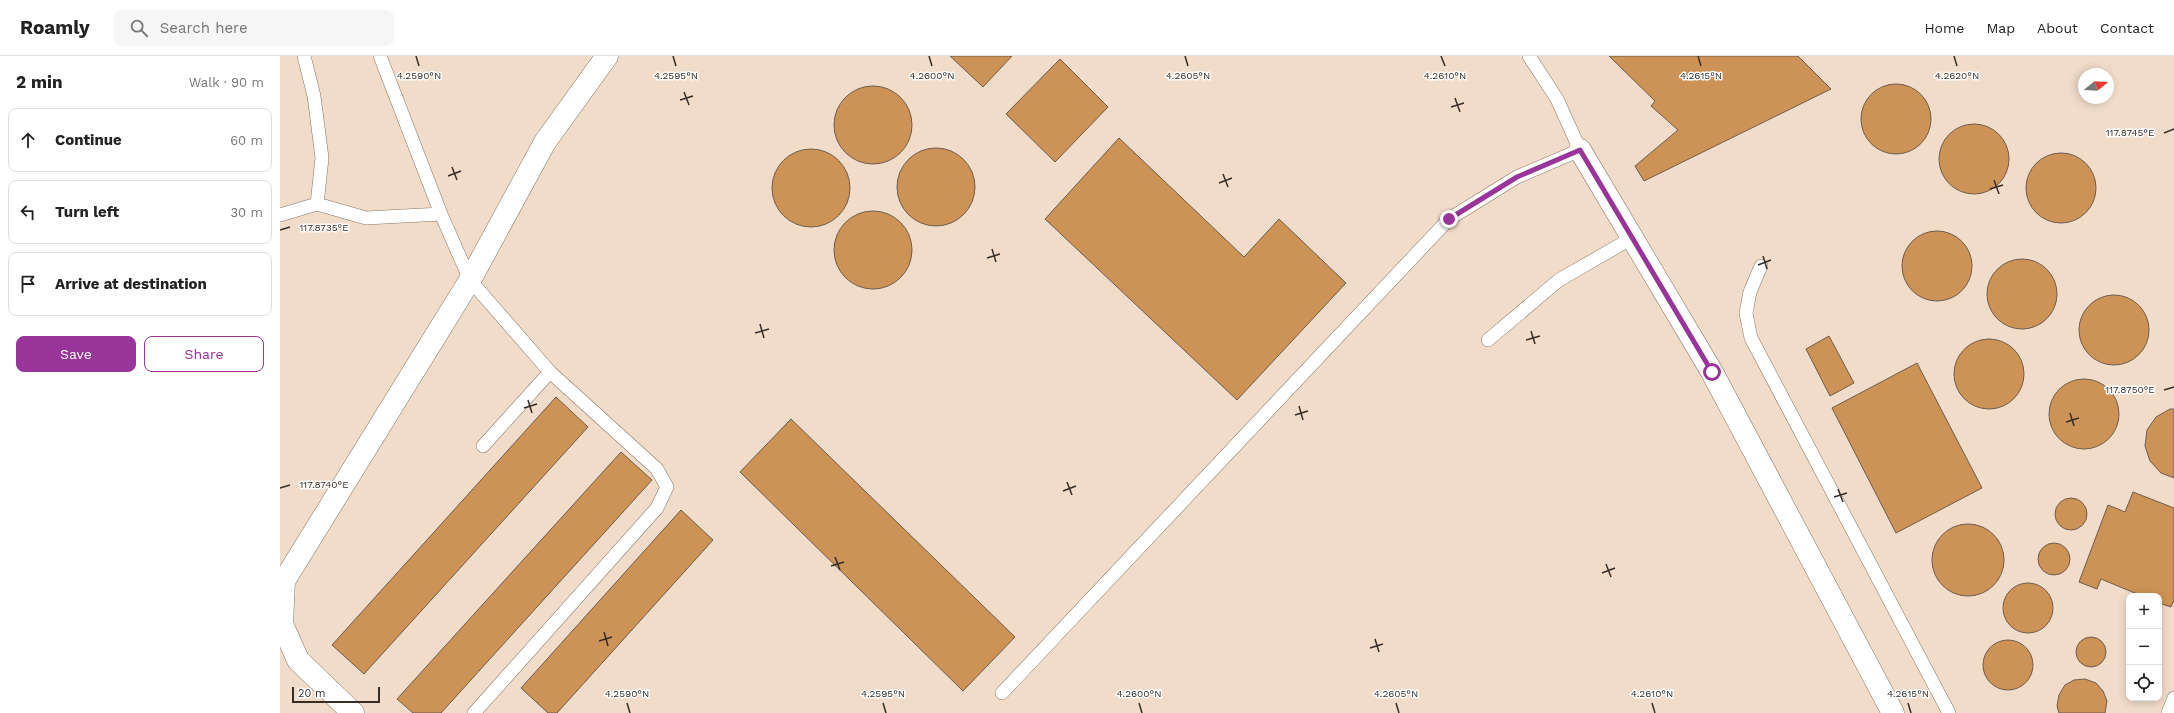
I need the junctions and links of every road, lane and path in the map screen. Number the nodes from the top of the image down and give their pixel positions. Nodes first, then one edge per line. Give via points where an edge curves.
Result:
1 (304, 56) edge
2 (380, 56) edge
3 (607, 56) edge
4 (1529, 56) edge
5 (1580, 150) junction
6 (317, 204) junction
7 (441, 214) junction
8 (280, 215) edge
9 (1632, 238) junction
10 (1761, 266) dead end
11 (470, 280) junction
12 (1488, 340) dead end
13 (550, 372) junction
14 (483, 446) dead end
15 (1002, 693) dead end
16 (2174, 698) edge
17 (352, 713) edge
18 (474, 713) edge
19 (1893, 713) edge
20 (1949, 713) edge
21 (2168, 713) edge

1 - 6 lane via 314,96 322,158
2 - 7 lane
3 - 11 street via 545,142
4 - 5 lane via 1557,99
5 - 9 street
5 - 15 lane via 1517,177 1449,219
6 - 7 lane via 366,218
6 - 8 lane
7 - 11 lane
9 - 12 lane via 1559,280
9 - 19 street via 1712,372
10 - 20 lane via 1750,292 1746,314 1751,338
11 - 13 lane
11 - 17 street via 284,582 282,624 298,660
13 - 14 lane
13 - 18 lane via 657,469 667,488 657,508
16 - 21 lane

